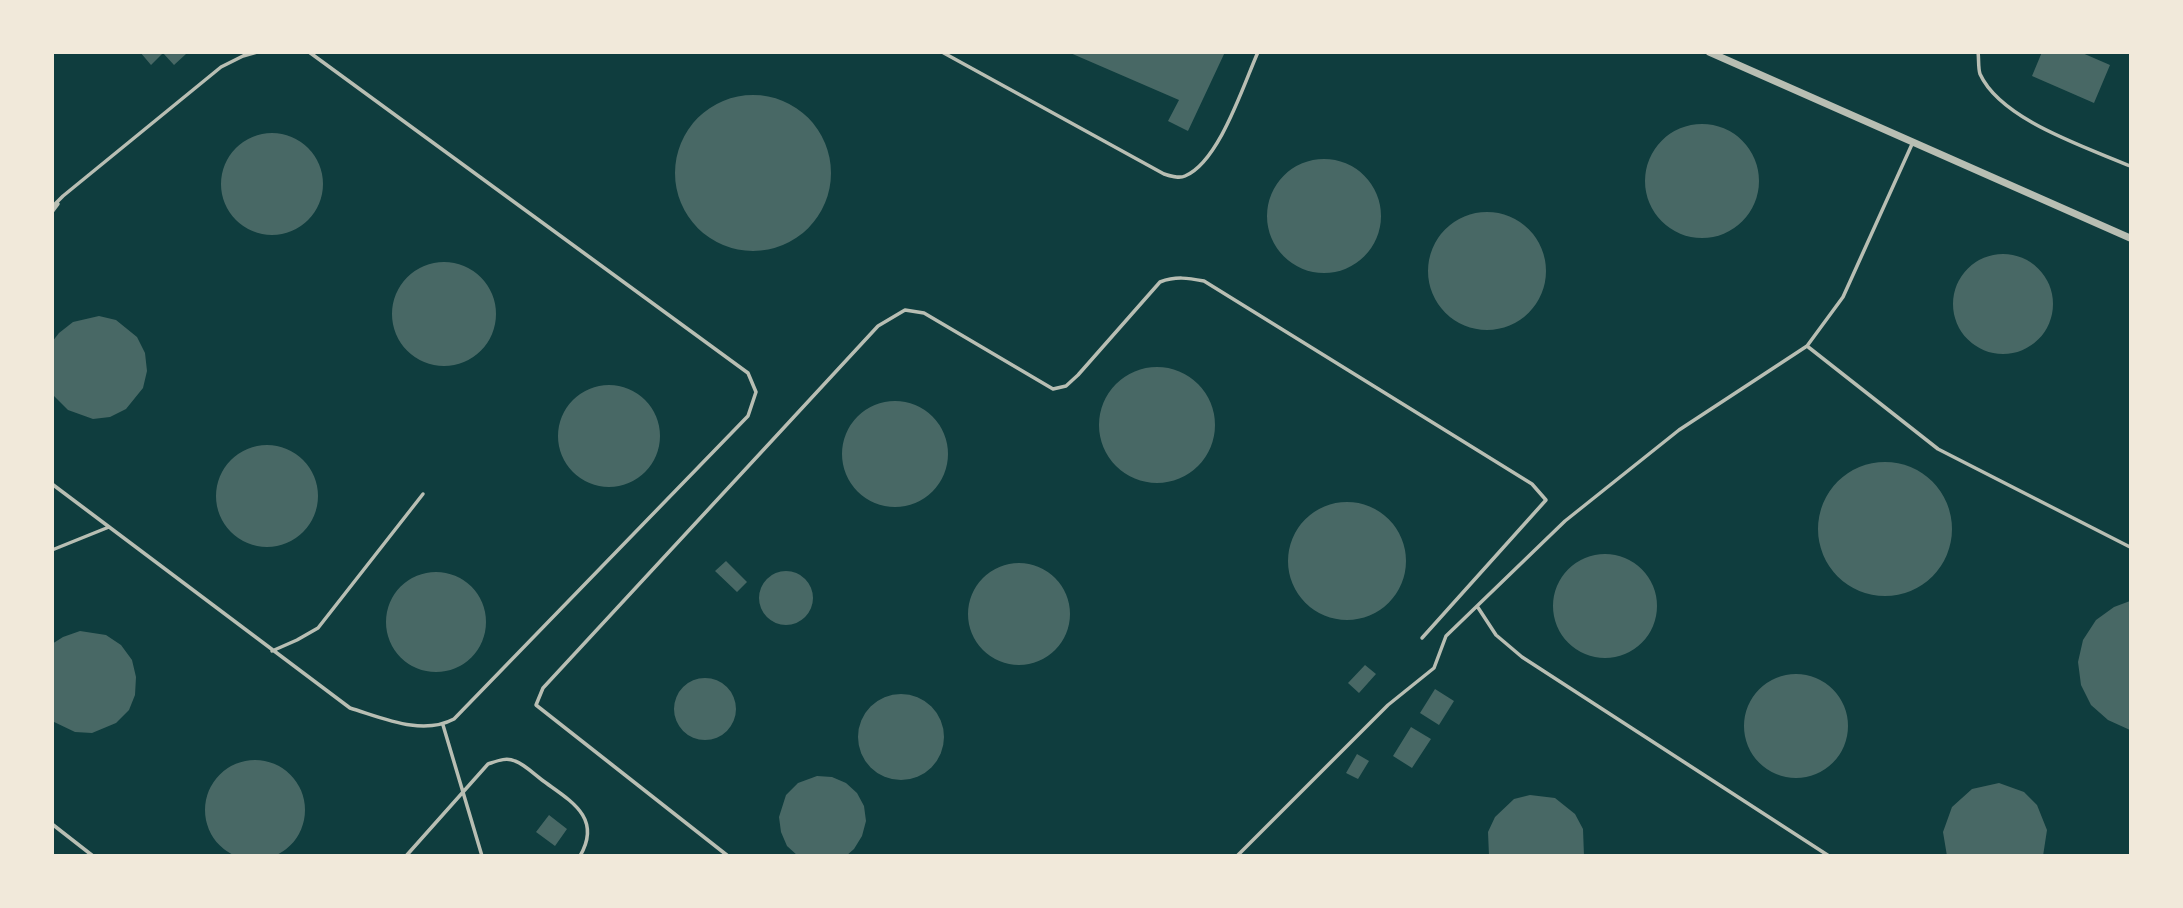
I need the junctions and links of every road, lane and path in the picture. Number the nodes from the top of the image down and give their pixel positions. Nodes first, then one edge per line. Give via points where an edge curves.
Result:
1 (257, 52) edge
2 (309, 52) edge
3 (942, 52) edge
4 (1258, 52) edge
5 (1709, 52) edge
6 (1978, 52) edge
7 (1913, 142) junction
8 (2130, 166) edge
9 (52, 209) edge
10 (2130, 238) edge
11 (1807, 346) junction
12 (52, 484) edge
13 (423, 494) dead end
14 (109, 527) junction
15 (2130, 547) edge
16 (52, 550) edge
17 (1477, 606) junction
18 (1422, 638) dead end
19 (272, 651) junction
20 (443, 725) junction
21 (462, 793) junction
22 (52, 824) edge
23 (93, 856) edge
24 (406, 856) edge
25 (482, 856) edge
26 (580, 856) edge
27 (728, 856) edge
28 (1237, 856) edge
29 (1829, 856) edge

1 - 9 lane via 221,67
2 - 20 lane via 748,373 756,392 748,416 454,719
3 - 4 lane via 1164,174 1182,178 1215,149
5 - 7 street
6 - 8 lane via 1979,73 1997,98 2036,126
7 - 10 street
7 - 11 lane via 1843,297
11 - 15 lane via 1938,449
11 - 17 lane via 1679,430 1565,521
12 - 14 lane
13 - 19 lane via 318,628
14 - 16 lane
14 - 19 lane
17 - 28 lane via 1446,636 1434,668 1388,705
17 - 29 lane via 1496,635 1522,657
18 - 27 lane via 1546,500 1532,485 1204,281 1187,277 1160,282 1078,375 1054,389 924,313 905,310 878,326 543,688 536,705
19 - 20 lane via 350,708 415,726
20 - 21 lane
21 - 24 lane
21 - 25 lane
21 - 26 lane via 488,764 501,759 515,761 577,806 588,823 588,844
22 - 23 lane

